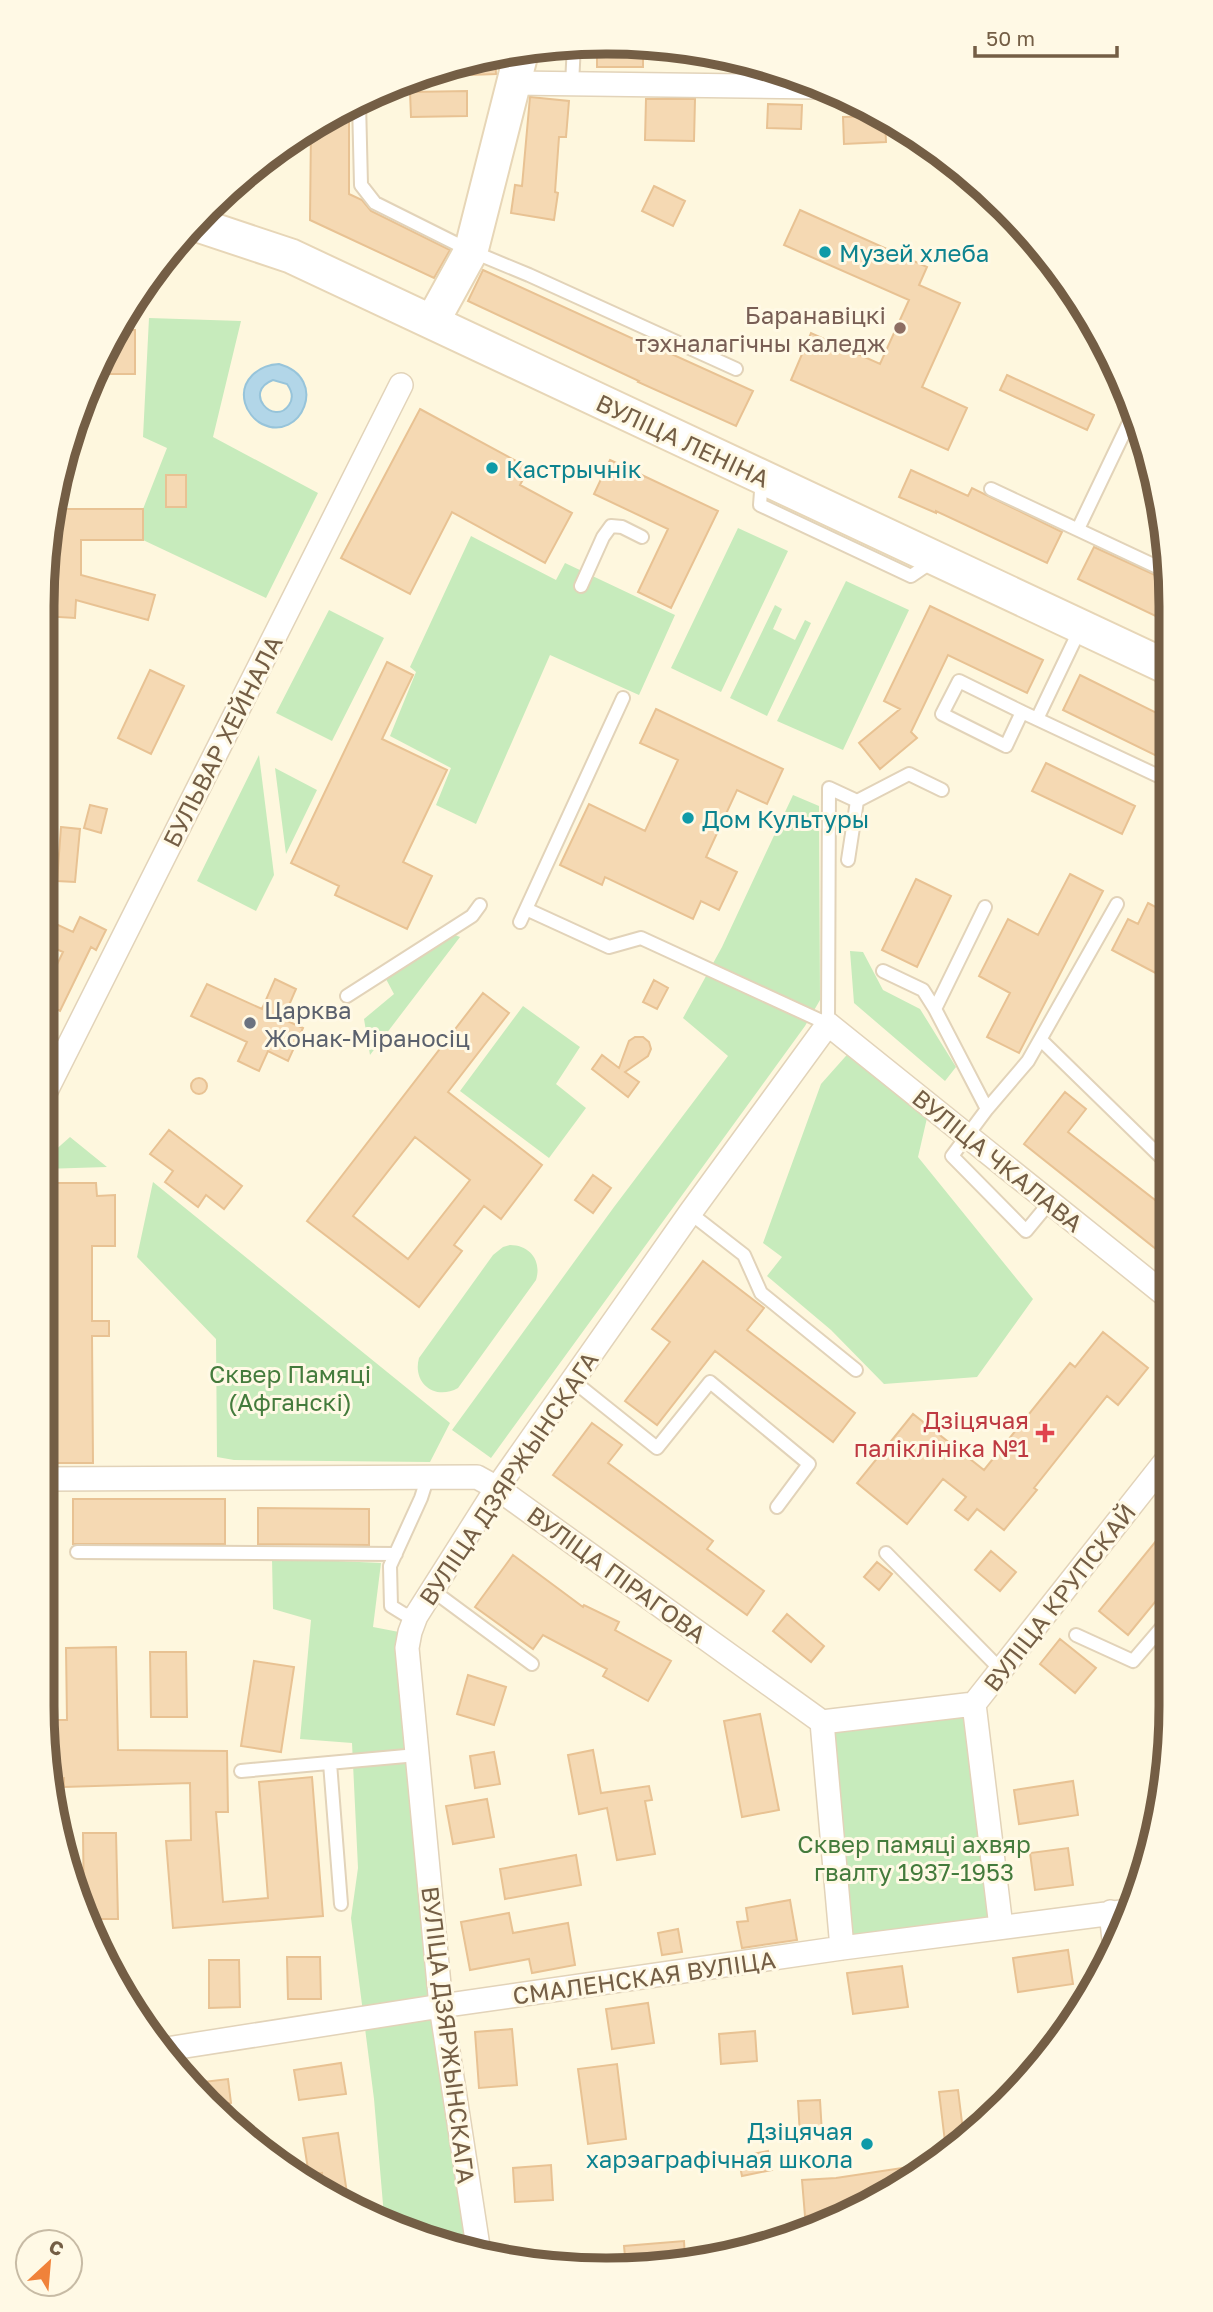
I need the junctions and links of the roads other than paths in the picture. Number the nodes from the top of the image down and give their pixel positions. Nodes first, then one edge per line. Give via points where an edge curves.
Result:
1 (574, 55) edge
2 (519, 62) edge
3 (514, 83) junction
4 (572, 84) junction
5 (791, 87) edge
6 (359, 112) edge
7 (204, 228) edge
8 (471, 251) junction
9 (432, 322) junction
10 (736, 369) dead end
11 (401, 385) dead end
12 (1128, 425) edge
13 (991, 489) dead end
14 (1078, 529) junction
15 (642, 537) dead end
16 (1158, 567) edge
17 (580, 586) dead end
18 (1081, 627) junction
19 (1159, 663) edge
20 (623, 698) dead end
21 (1022, 712) junction
22 (1037, 719) junction
23 (1159, 776) edge
24 (942, 790) dead end
25 (857, 801) junction
26 (848, 860) dead end
27 (1117, 904) dead end
28 (480, 905) dead end
29 (985, 907) dead end
30 (526, 909) junction
31 (520, 922) dead end
32 (883, 971) dead end
33 (347, 996) dead end
34 (935, 1009) junction
35 (828, 1024) junction
36 (1041, 1040) junction
37 (54, 1075) edge
38 (988, 1109) junction
39 (968, 1135) junction
40 (1159, 1155) edge
41 (1050, 1202) junction
42 (690, 1213) junction
43 (1159, 1290) edge
44 (856, 1370) dead end
45 (572, 1380) junction
46 (1159, 1470) edge
47 (428, 1476) junction
48 (54, 1479) edge
49 (497, 1488) junction
50 (777, 1507) dead end
51 (77, 1552) dead end
52 (886, 1553) dead end
53 (396, 1554) junction
54 (432, 1590) junction
55 (416, 1616) junction
56 (1159, 1631) edge
57 (1076, 1635) dead end
58 (531, 1664) dead end
59 (1001, 1670) junction
60 (974, 1704) junction
61 (822, 1722) junction
62 (417, 1755) junction
63 (330, 1763) junction
64 (241, 1771) dead end
65 (341, 1904) dead end
66 (1119, 1912) edge
67 (1001, 1927) junction
68 (842, 1948) junction
69 (441, 2006) junction
70 (173, 2048) edge
71 (477, 2242) edge

1 - 4 lane
2 - 3 main road
3 - 4 street
3 - 8 main road
4 - 5 street
6 - 8 lane via 361,185 375,203
7 - 9 main road, ВУЛІЦА ЛЕНІНА via 291,256
8 - 9 main road
8 - 10 lane
9 - 18 main road, ВУЛІЦА ЛЕНІНА
11 - 37 street, БУЛЬВАР ХЕЙНАЛА
12 - 14 lane
13 - 14 lane
14 - 16 lane
15 - 17 lane via 611,526
18 - 19 main road, ВУЛІЦА ЛЕНІНА
18 - 22 lane
20 - 30 lane
21 - 21 lane via 959,681 942,714 1006,746
21 - 22 lane
22 - 23 lane
24 - 25 lane via 909,774
25 - 26 lane
25 - 35 lane via 828,788
27 - 36 lane
28 - 33 lane via 472,916
29 - 34 lane
30 - 31 lane
30 - 35 lane via 609,947 641,938
32 - 34 lane via 923,990
34 - 38 lane
35 - 39 street, ВУЛІЦА ЧКАЛАВА
35 - 42 street, ВУЛІЦА ДЗЯРЖЫНСКАГА
36 - 38 lane
36 - 40 lane
38 - 39 lane
39 - 41 street, ВУЛІЦА ЧКАЛАВА
39 - 41 lane via 952,1156 1026,1231
41 - 43 street, ВУЛІЦА ЧКАЛАВА
42 - 44 lane via 744,1255 761,1293
42 - 45 street, ВУЛІЦА ДЗЯРЖЫНСКАГА
45 - 49 street, ВУЛІЦА ДЗЯРЖЫНСКАГА
45 - 50 lane via 657,1448 709,1382 809,1464
46 - 59 street, ВУЛІЦА КРУПСКАЙ
47 - 48 street, ВУЛІЦА ПІРАГОВА
47 - 49 street, ВУЛІЦА ПІРАГОВА via 477,1477
47 - 53 lane
49 - 54 street, ВУЛІЦА ДЗЯРЖЫНСКАГА
49 - 61 street, ВУЛІЦА ПІРАГОВА
51 - 53 lane
52 - 59 lane
53 - 55 lane via 390,1566 391,1606
54 - 55 street, ВУЛІЦА ДЗЯРЖЫНСКАГА
54 - 58 lane
55 - 62 street, ВУЛІЦА ДЗЯРЖЫНСКАГА via 407,1648
56 - 57 lane via 1133,1661
59 - 60 street, ВУЛІЦА КРУПСКАЙ
60 - 61 street, ВУЛІЦА КРУПСКАЙ
60 - 67 street, ВУЛІЦА КРУПСКАЙ
61 - 68 street
62 - 63 lane
62 - 69 street, ВУЛІЦА ДЗЯРЖЫНСКАГА
63 - 64 lane
63 - 65 lane
66 - 67 street, СМАЛЕНСКАЯ ВУЛІЦА
67 - 68 street, СМАЛЕНСКАЯ ВУЛІЦА
68 - 69 street, СМАЛЕНСКАЯ ВУЛІЦА
69 - 70 street, СМАЛЕНСКАЯ ВУЛІЦА
69 - 71 street, ВУЛІЦА ДЗЯРЖЫНСКАГА

